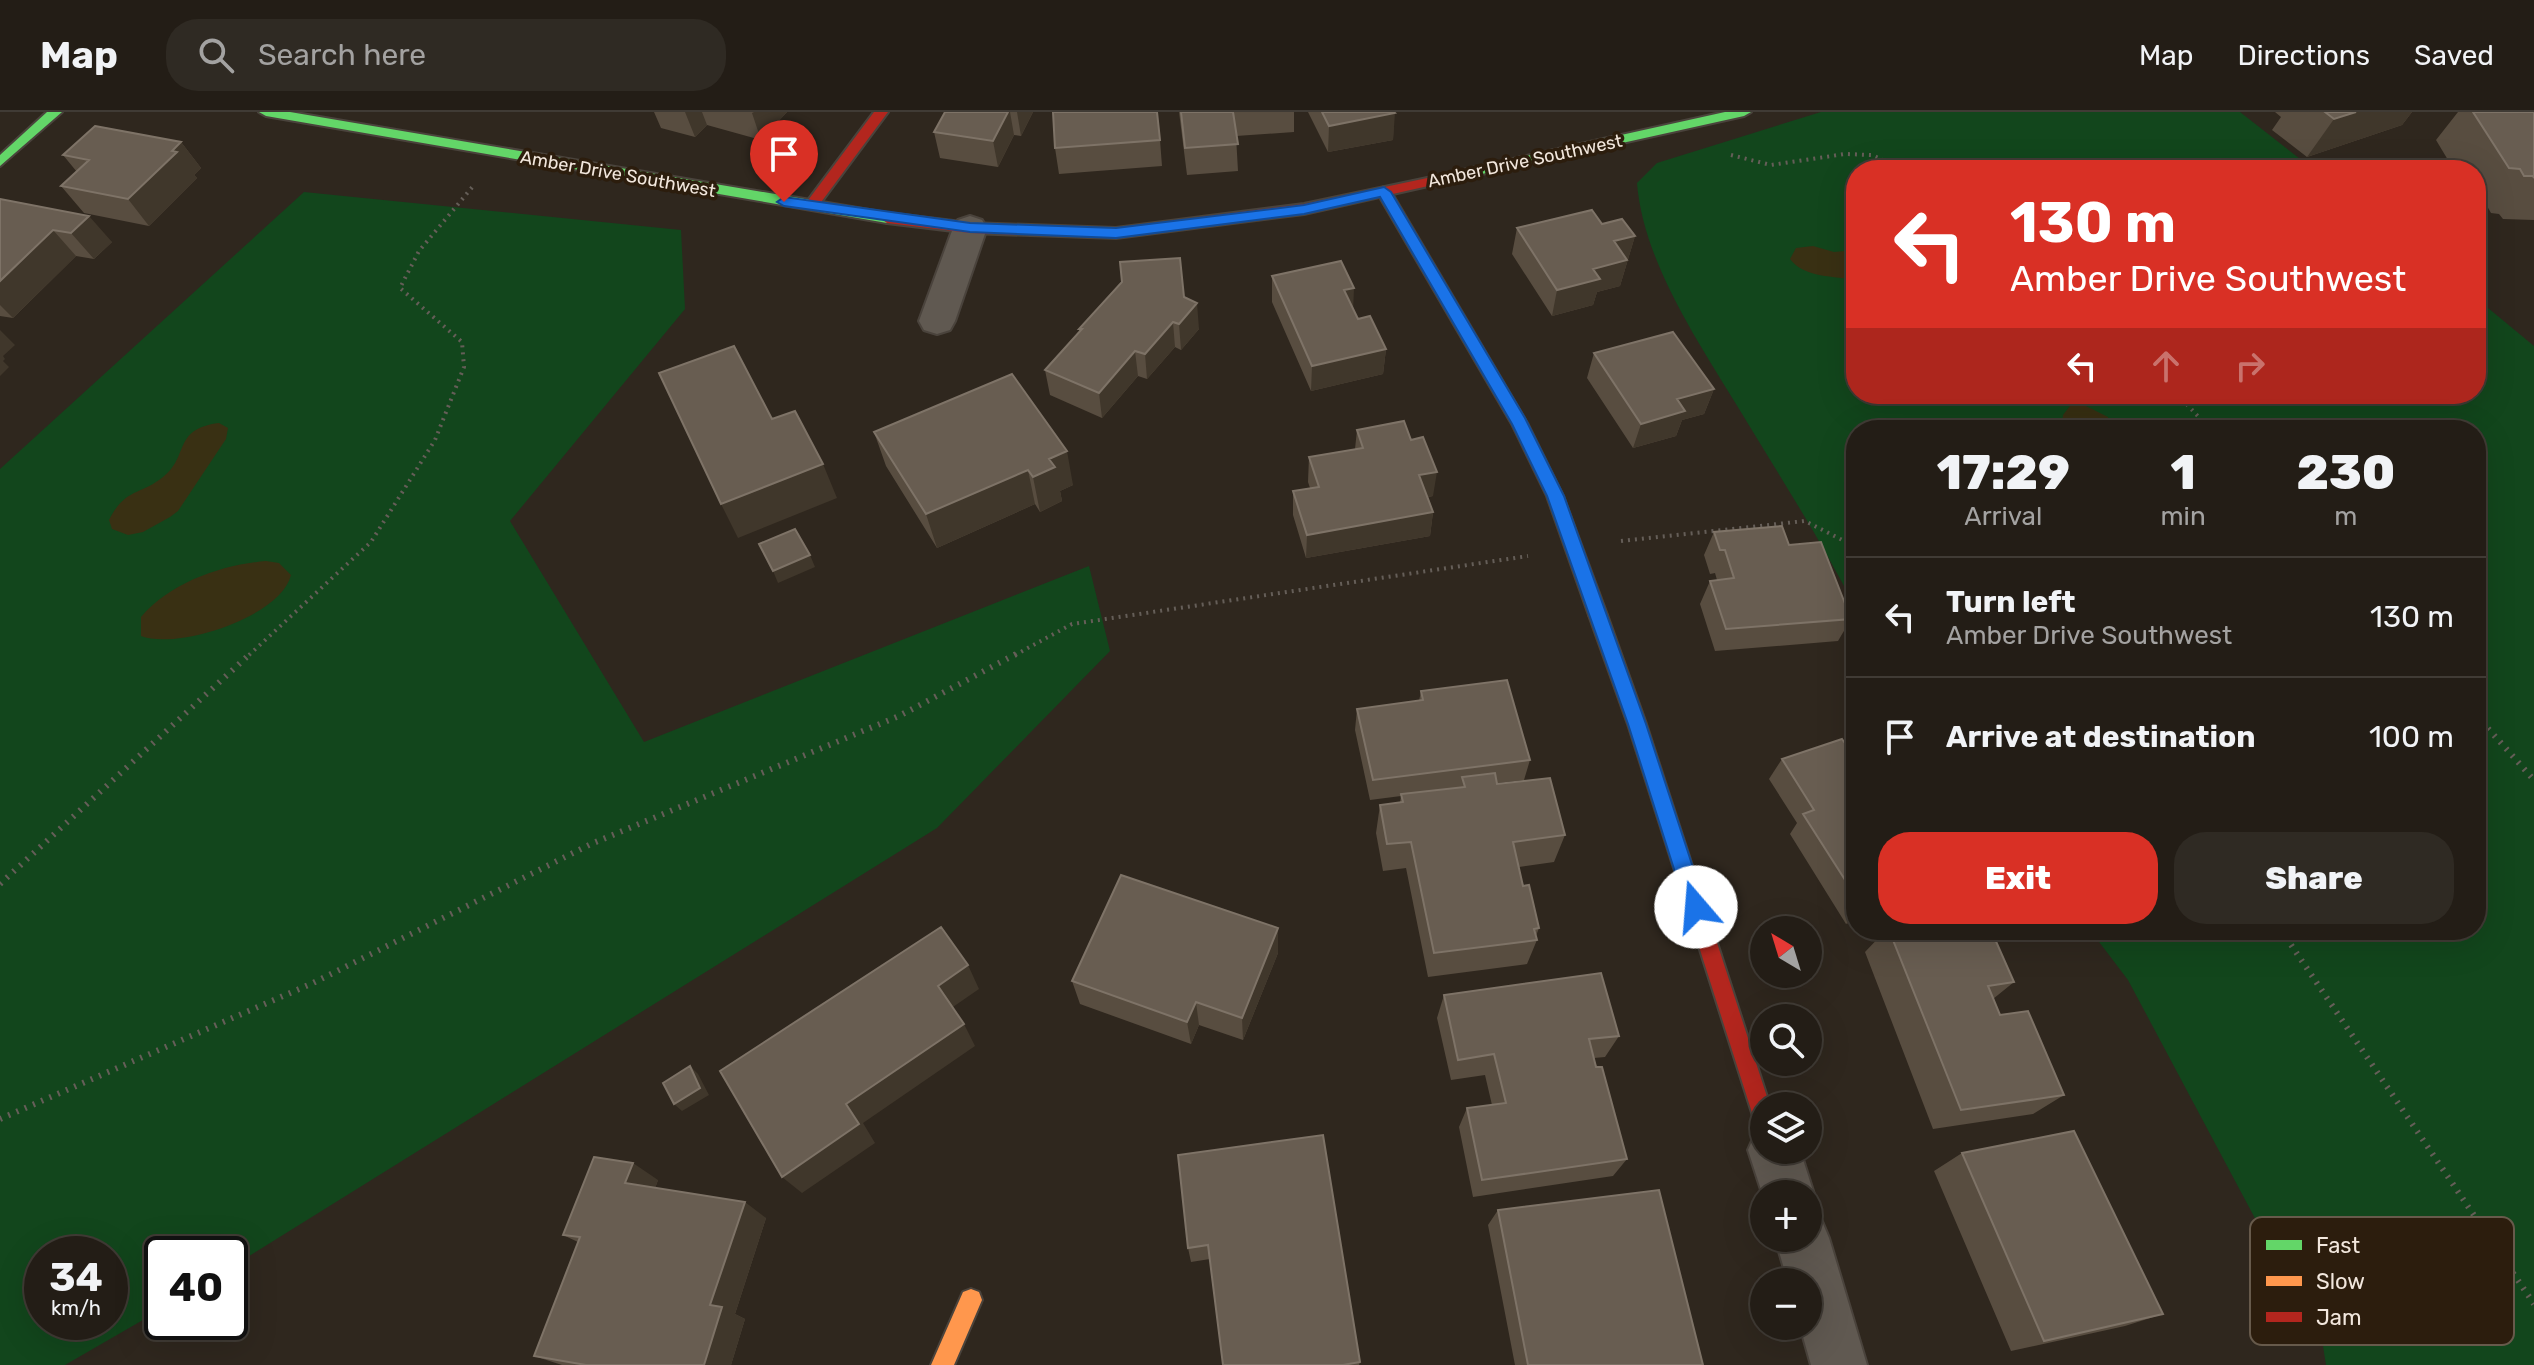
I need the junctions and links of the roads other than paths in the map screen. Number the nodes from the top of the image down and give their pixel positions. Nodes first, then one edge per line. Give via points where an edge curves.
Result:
1 (55, 112) edge
2 (266, 112) edge
3 (881, 112) edge
4 (1744, 112) edge
5 (0, 162) edge
6 (1384, 192) junction
7 (811, 206) junction
8 (970, 228) junction
9 (937, 321) dead end
10 (1755, 1092) edge
11 (1806, 1252) edge
12 (971, 1300) dead end
13 (942, 1365) edge
14 (1839, 1365) edge

1 - 5 street
2 - 7 street, Amber Drive Southwest
3 - 7 street
4 - 6 street, Amber Drive Southwest
6 - 8 street, Amber Drive Southwest via 1304,209 1116,233
6 - 10 street via 1519,423 1555,496 1637,724
7 - 8 street, Amber Drive Southwest
8 - 9 street
11 - 14 street
12 - 13 street

